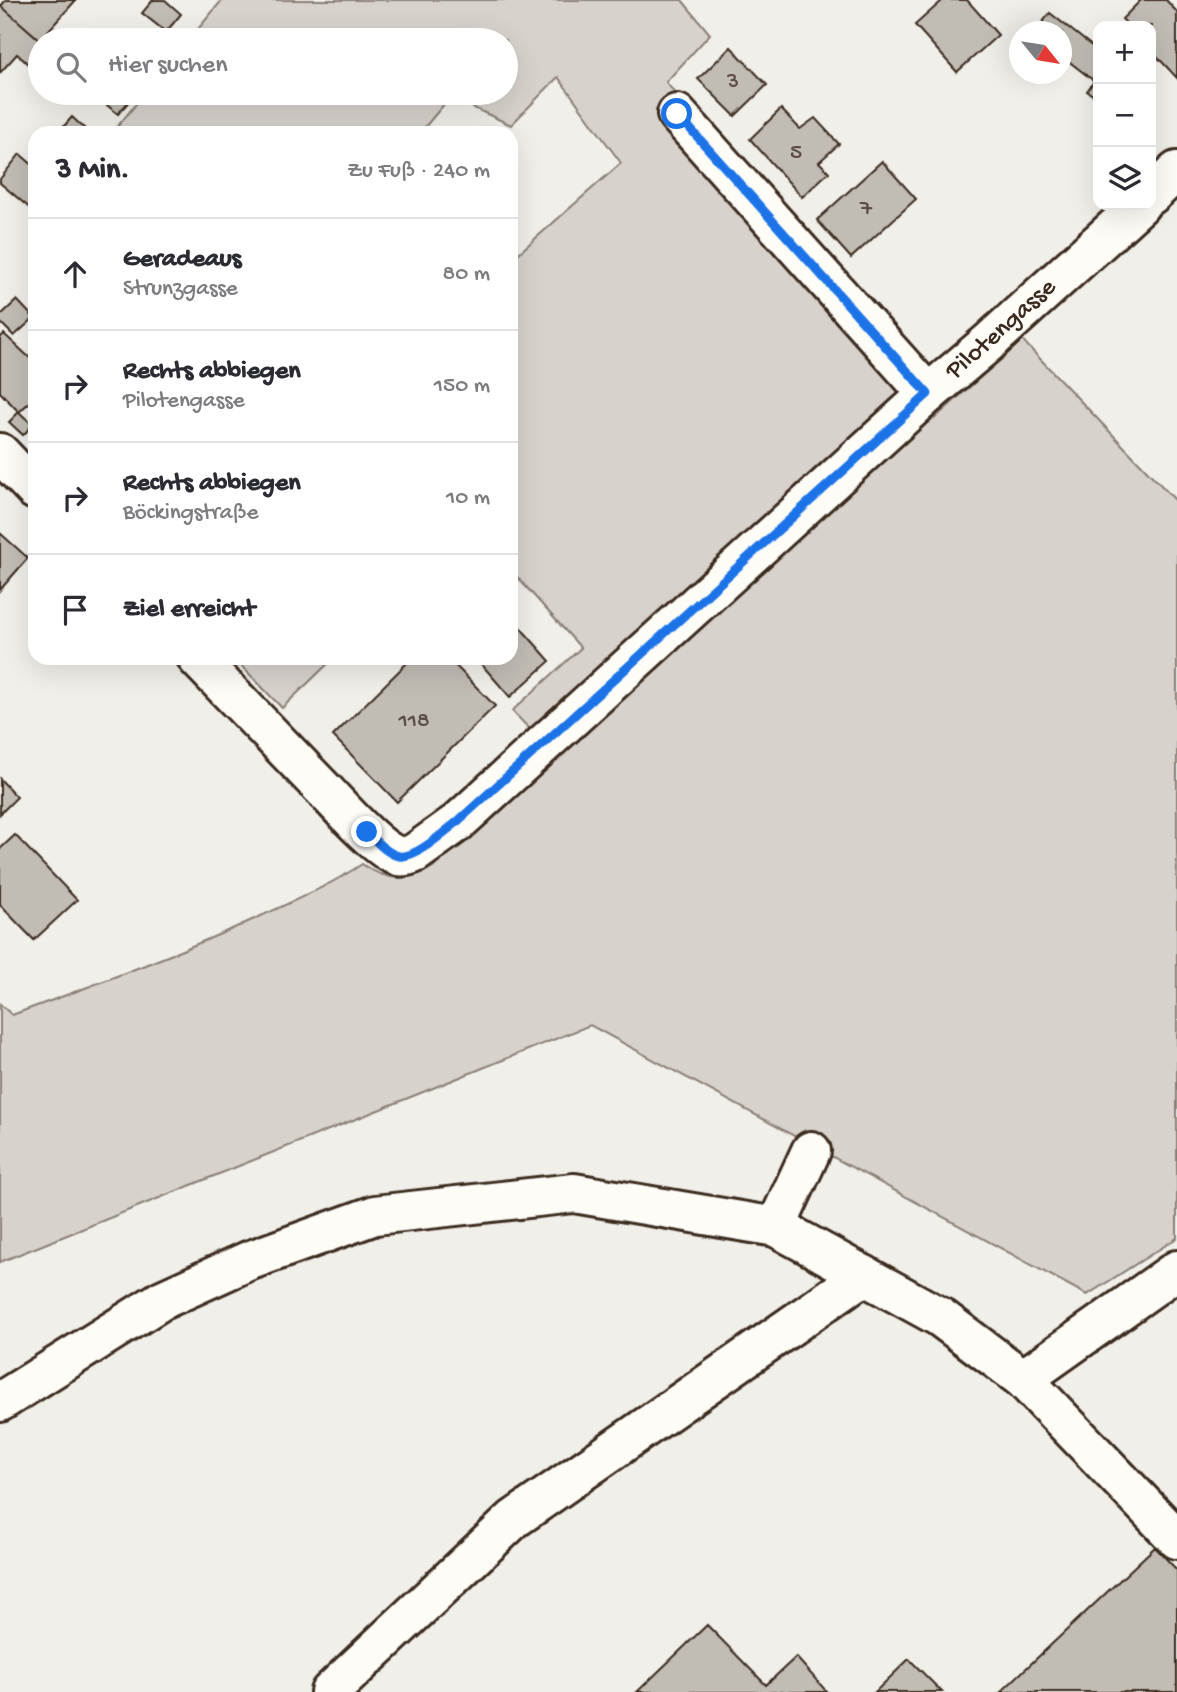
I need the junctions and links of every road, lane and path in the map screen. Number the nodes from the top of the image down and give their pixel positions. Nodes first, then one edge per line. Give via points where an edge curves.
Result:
1 (677, 114) dead end
2 (1177, 171) edge
3 (1156, 190) edge
4 (1134, 210) edge
5 (928, 394) junction
6 (0, 453) edge
7 (28, 483) edge
8 (204, 665) edge
9 (811, 1151) dead end
10 (776, 1227) junction
11 (1177, 1270) edge
12 (864, 1275) junction
13 (1023, 1379) junction
14 (0, 1402) edge
15 (1177, 1539) edge
16 (330, 1692) edge

1 - 5 street
2 - 3 street
4 - 5 street, Pilotengasse
5 - 8 street, Pilotengasse via 457,822 409,855 387,850 344,811
6 - 7 street
9 - 10 street
10 - 12 street
10 - 14 street via 574,1193 375,1215 248,1261 162,1300
11 - 13 street
12 - 13 street via 940,1317
12 - 16 street via 514,1519
13 - 15 street

